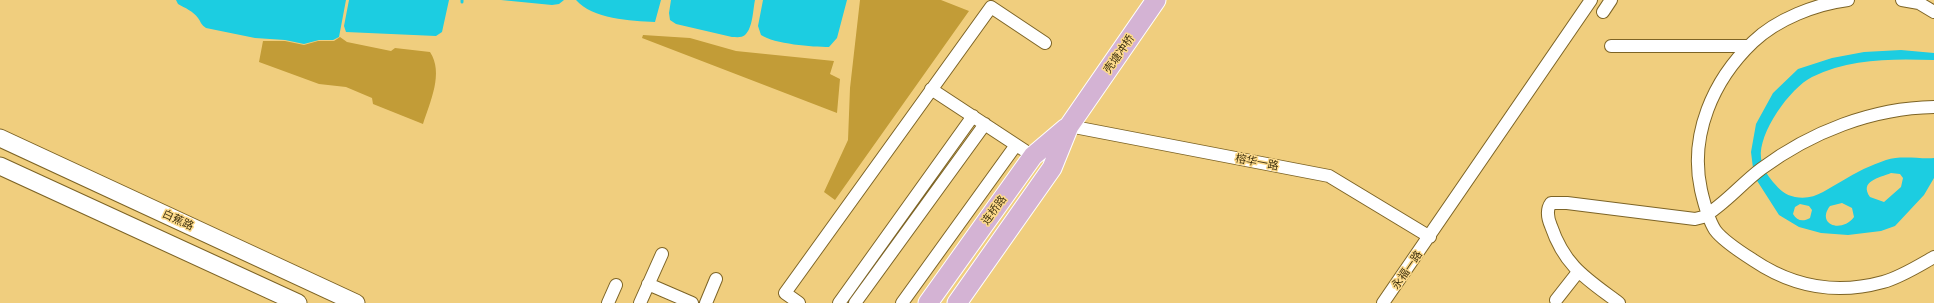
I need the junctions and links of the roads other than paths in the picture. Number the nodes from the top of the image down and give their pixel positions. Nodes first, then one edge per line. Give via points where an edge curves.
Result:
1 (1156, 0) edge
2 (1591, 0) edge
3 (1611, 0) edge
4 (1848, 0) edge
5 (1902, 0) edge
6 (1929, 6) edge
7 (1602, 12) dead end
8 (1045, 43) dead end
9 (1611, 46) dead end
10 (1749, 46) junction
11 (931, 89) junction
12 (1082, 107) joint
13 (1934, 107) edge
14 (973, 116) junction
15 (985, 124) junction
16 (1069, 126) junction
17 (0, 138) edge
18 (1016, 144) junction
19 (1033, 156) junction
20 (0, 166) edge
21 (1709, 214) junction
22 (1430, 238) junction
23 (662, 254) dead end
24 (1934, 256) edge
25 (1578, 272) junction
26 (716, 279) dead end
27 (648, 284) junction
28 (616, 285) dead end
29 (1556, 300) dead end
30 (298, 303) edge
31 (356, 303) edge
32 (608, 303) edge
33 (640, 303) edge
34 (692, 303) edge
35 (706, 303) edge
36 (799, 303) edge
37 (839, 303) edge
38 (855, 303) edge
39 (902, 303) edge
40 (928, 303) edge
41 (957, 303) edge
42 (1384, 303) edge
43 (1619, 303) edge

1 - 12 main road, 壳塘冲桥
2 - 22 street, 永福一路
3 - 7 street
4 - 10 street via 1832,2 1805,11 1778,24
5 - 6 street
8 - 11 street via 991,7
9 - 10 street
10 - 21 street via 1718,87 1705,114 1698,144 1698,173
11 - 14 street
11 - 36 street via 784,293
12 - 16 main road, 连桥路
13 - 21 street via 1889,112 1854,120 1821,133 1777,159
14 - 15 street
14 - 37 street
15 - 18 street
15 - 38 street
16 - 19 main road, 连桥路
16 - 22 street, 榕华一路 via 1329,176
16 - 41 main road, 连桥路 via 1052,168
17 - 31 main road, 白蕉路
18 - 19 street
18 - 39 street
19 - 40 main road, 连桥路
20 - 30 main road
21 - 24 street via 1716,230 1738,250 1764,268 1792,282 1824,288 1856,288 1884,282
21 - 25 street via 1695,219 1551,203 1548,211 1549,220 1557,245
22 - 42 street, 永福一路
23 - 27 street
25 - 29 street
25 - 43 street
26 - 35 street
27 - 33 street
27 - 34 street
28 - 32 street

